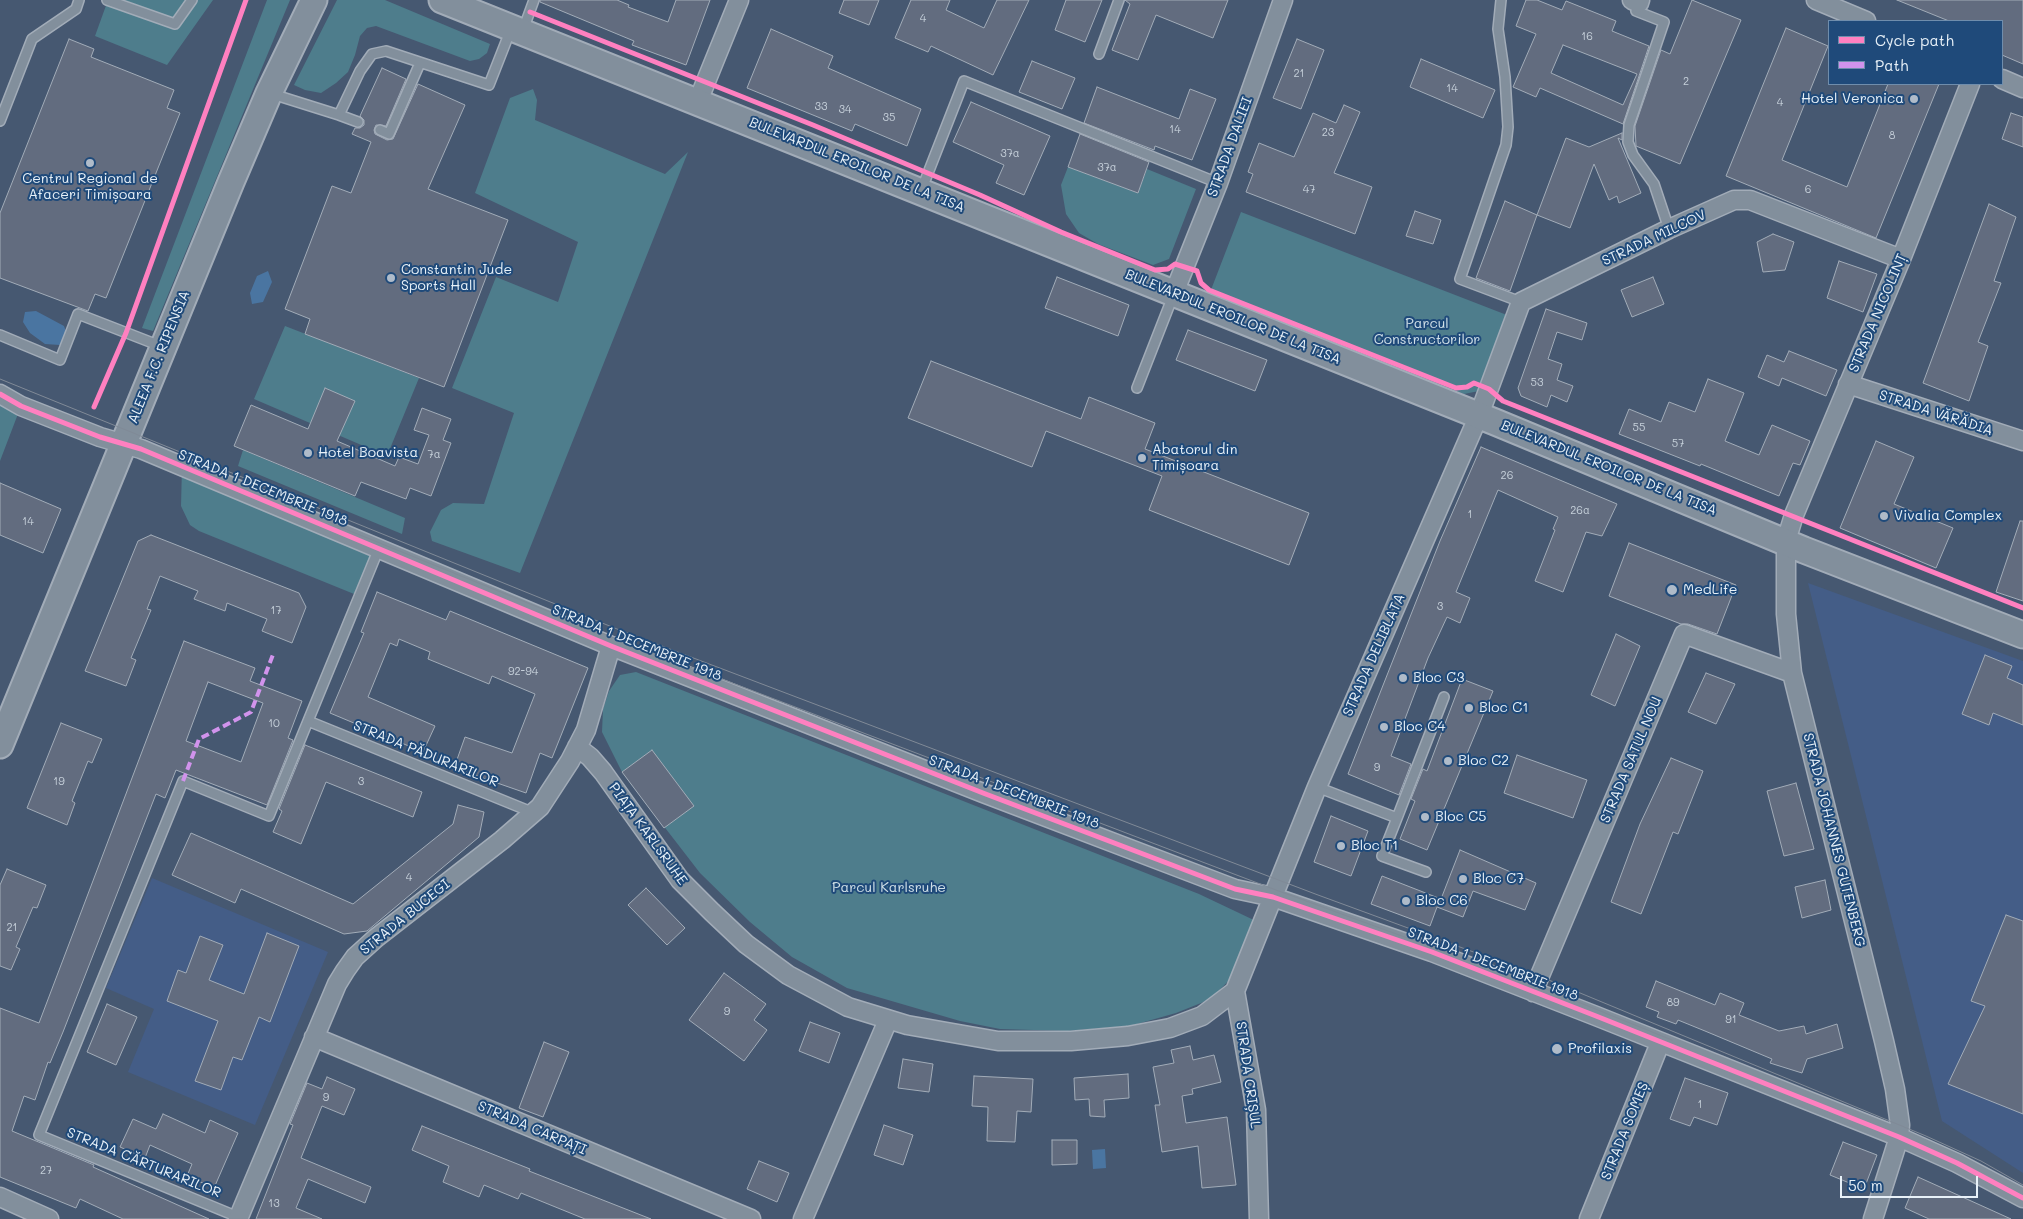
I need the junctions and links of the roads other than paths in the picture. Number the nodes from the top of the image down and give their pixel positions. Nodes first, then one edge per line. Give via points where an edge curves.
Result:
1 (79, 0) edge
2 (107, 0) edge
3 (192, 0) edge
4 (314, 0) edge
5 (442, 0) edge
6 (534, 0) edge
7 (739, 0) edge
8 (1119, 0) edge
9 (1283, 0) edge
10 (1501, 0) edge
11 (1816, 0) edge
12 (1637, 1) edge
13 (1864, 20) edge
14 (517, 29) junction
15 (1098, 54) dead end
16 (420, 63) junction
17 (2003, 79) edge
18 (1970, 85) edge
19 (2023, 88) edge
20 (269, 93) junction
21 (698, 101) junction
22 (339, 115) junction
23 (0, 121) edge
24 (358, 122) dead end
25 (380, 130) dead end
26 (1218, 183) junction
27 (920, 191) junction
28 (1669, 229) junction
29 (1902, 259) junction
30 (1174, 293) junction
31 (1521, 302) junction
32 (0, 335) edge
33 (164, 347) junction
34 (1848, 384) junction
35 (1137, 388) dead end
36 (0, 394) edge
37 (1479, 415) junction
38 (2023, 441) edge
39 (123, 444) junction
40 (1786, 541) junction
41 (379, 548) junction
42 (2023, 635) edge
43 (611, 646) junction
44 (1792, 674) junction
45 (1444, 697) dead end
46 (308, 720) junction
47 (0, 745) edge
48 (577, 747) junction
49 (1317, 787) junction
50 (534, 813) junction
51 (1397, 818) junction
52 (1426, 872) dead end
53 (1273, 897) junction
54 (1235, 991) junction
55 (1533, 992) junction
56 (888, 1020) junction
57 (314, 1037) junction
58 (1660, 1042) junction
59 (1899, 1137) junction
60 (0, 1197) edge
61 (2023, 1198) edge
62 (238, 1218) edge
63 (49, 1219) edge
64 (751, 1219) edge
65 (803, 1219) edge
66 (1259, 1219) edge
67 (1589, 1219) edge
68 (1873, 1219) edge

1 - 23 lane via 76,9 32,39
2 - 3 lane via 175,24
4 - 20 street, ALEEA F.C. RIPENSIA
5 - 14 street, BULEVARDUL EROILOR DE LA TISA
6 - 14 lane
7 - 21 street
8 - 15 lane
9 - 26 street, STRADA DALIEI
10 - 31 lane via 1498,29 1505,77 1506,145 1460,279
11 - 13 street
12 - 28 lane via 1636,11 1664,22 1629,126 1628,142 1633,155 1654,184
14 - 16 lane via 489,84
14 - 21 street, BULEVARDUL EROILOR DE LA TISA
16 - 22 lane via 386,51 372,54
16 - 25 lane via 389,134
17 - 19 street
18 - 29 street, STRADA NICOLINȚ
20 - 22 lane
20 - 33 street, ALEEA F.C. RIPENSIA
21 - 27 street, BULEVARDUL EROILOR DE LA TISA
22 - 24 lane
26 - 27 lane via 964,81
26 - 30 street, STRADA DALIEI
27 - 30 street, BULEVARDUL EROILOR DE LA TISA
28 - 29 street, STRADA MILCOV via 1734,200 1750,200
28 - 31 street, STRADA MILCOV
29 - 34 street, STRADA NICOLINȚ
30 - 35 lane
30 - 37 street, BULEVARDUL EROILOR DE LA TISA
31 - 37 street
32 - 33 lane via 60,360 78,314
33 - 39 street, ALEEA F.C. RIPENSIA
34 - 38 street, STRADA VĂRĂDIA
34 - 40 street, STRADA NICOLINȚ
36 - 39 street, STRADA 1 DECEMBRIE 1918 via 21,406
37 - 40 street, BULEVARDUL EROILOR DE LA TISA
37 - 49 street, STRADA DELIBLATA
39 - 41 street, STRADA 1 DECEMBRIE 1918
39 - 47 street, ALEEA F.C. RIPENSIA
40 - 42 street, BULEVARDUL EROILOR DE LA TISA
40 - 44 street, STRADA JOHANNES GUTENBERG via 1786,614
41 - 43 street, STRADA 1 DECEMBRIE 1918
41 - 46 lane
43 - 48 street, STRADA BUCEGI via 586,730
43 - 53 street, STRADA 1 DECEMBRIE 1918 via 1235,889
44 - 55 street, STRADA SATUL NOU via 1684,634
44 - 59 street, STRADA JOHANNES GUTENBERG via 1884,1041 1895,1089
45 - 51 lane
46 - 50 lane, STRADA PĂDURARILOR
46 - 62 lane, STRADA CĂRTURARILOR via 269,816 183,781 39,1135
48 - 50 street, STRADA BUCEGI via 555,786
48 - 56 street, PIAȚA KARLSRUHE via 603,772 680,880 746,944 821,994
49 - 51 lane
49 - 53 street, STRADA DELIBLATA
50 - 57 street, STRADA BUCEGI via 355,956 337,984
51 - 52 lane via 1382,856
53 - 54 street
53 - 55 street, STRADA 1 DECEMBRIE 1918 via 1432,952
54 - 56 street, PIAȚA KARLSRUHE via 1202,1016 1170,1028 1071,1041 998,1041
54 - 66 street, STRADA CRIȘUL via 1256,1110
55 - 58 street, STRADA 1 DECEMBRIE 1918
56 - 65 street
57 - 62 street, STRADA BUCEGI
57 - 64 street, STRADA CARPAȚI
58 - 59 street, STRADA 1 DECEMBRIE 1918
58 - 67 street, STRADA SOMEȘ
59 - 61 street, STRADA 1 DECEMBRIE 1918
59 - 68 street, STRADA JOHANNES GUTENBERG
60 - 63 street

